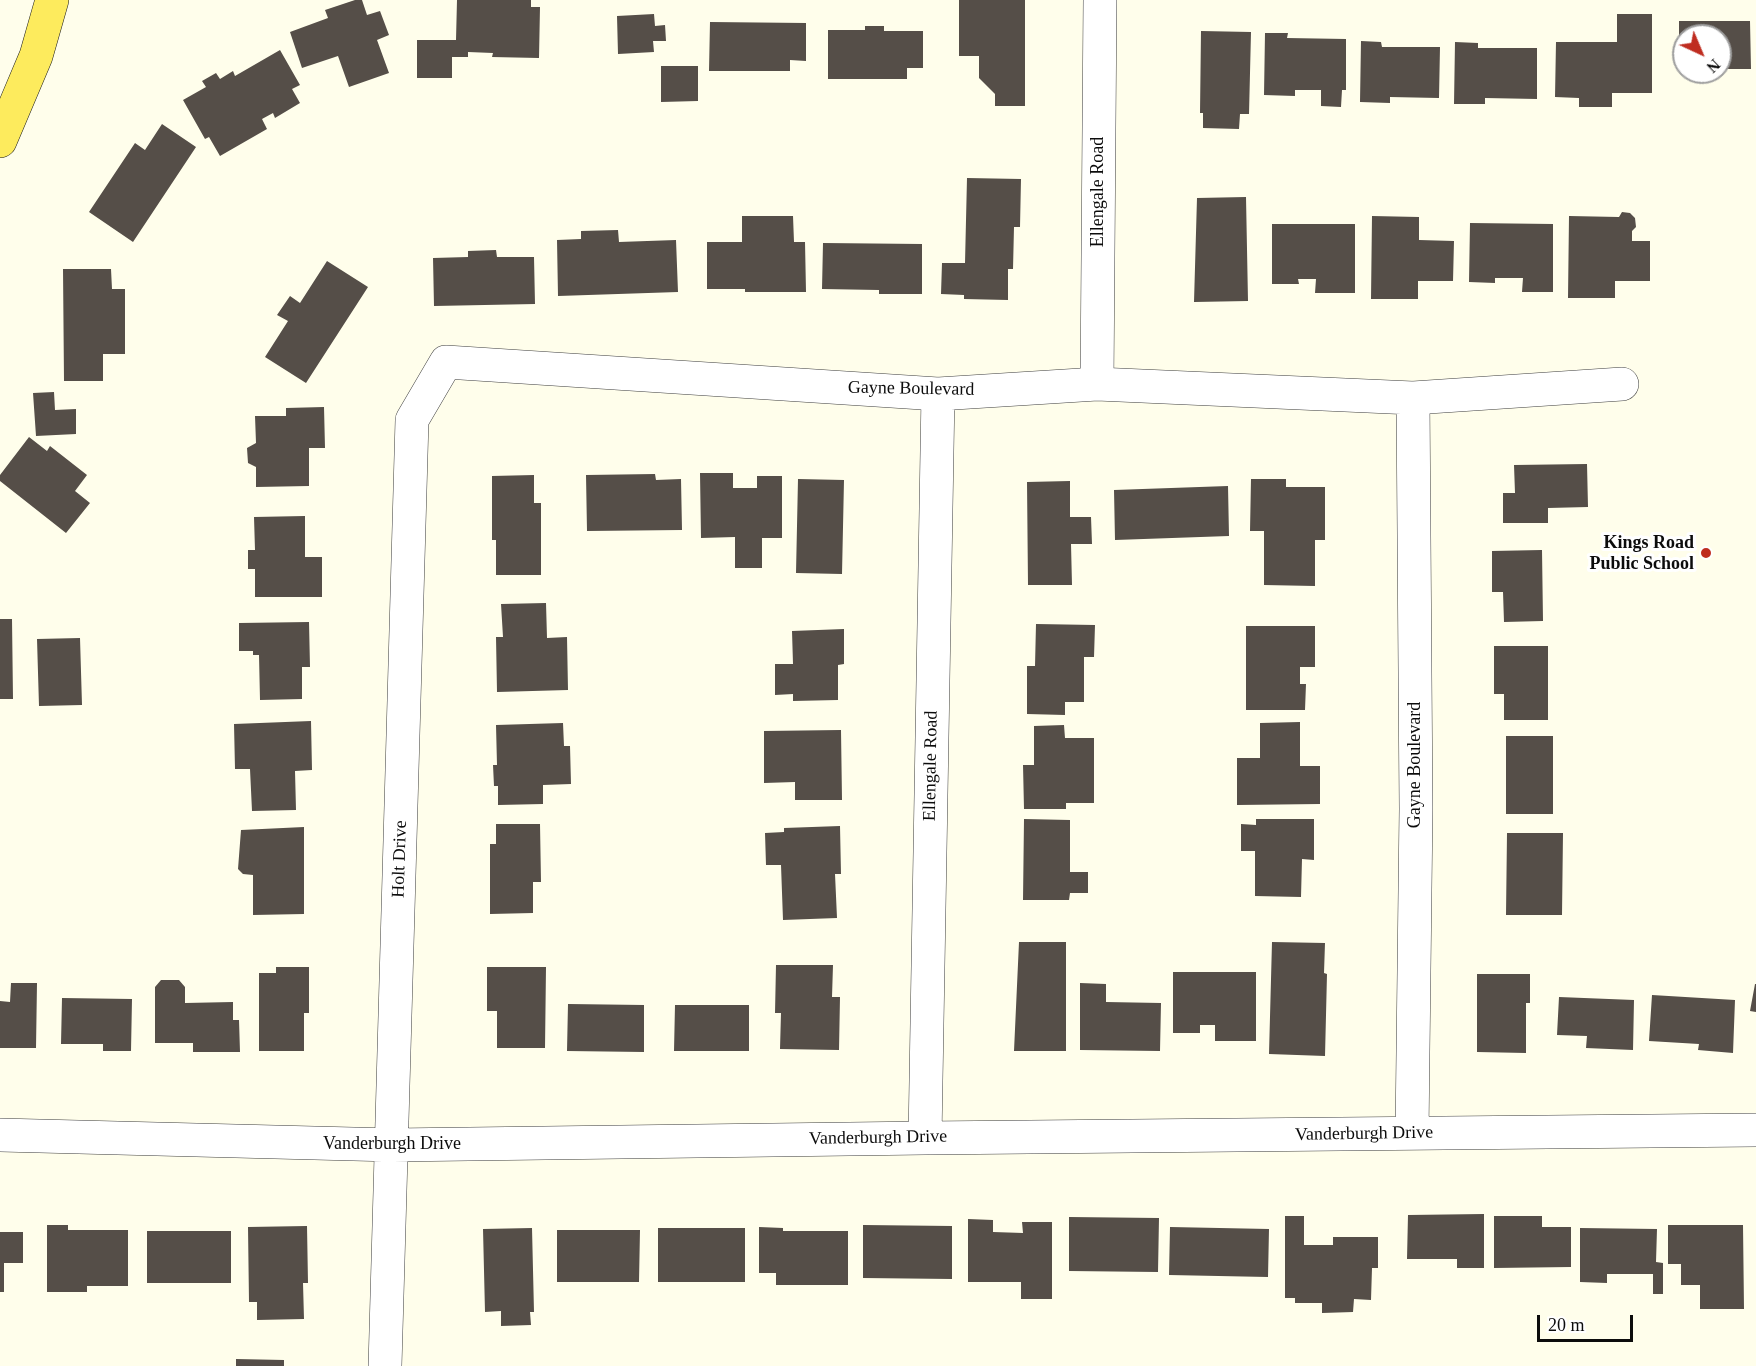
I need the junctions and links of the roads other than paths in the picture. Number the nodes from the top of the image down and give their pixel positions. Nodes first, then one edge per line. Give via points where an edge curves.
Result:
1 (52, 0) edge
2 (71, 0) edge
3 (1100, 0) edge
4 (36, 56) junction
5 (0, 141) edge
6 (446, 362) joint
7 (1097, 384) junction
8 (1622, 384) dead end
9 (938, 394) junction
10 (1413, 398) junction
11 (1756, 1130) edge
12 (1412, 1133) junction
13 (0, 1136) edge
14 (925, 1138) junction
15 (393, 1145) junction
16 (386, 1366) edge

1 - 4 main road
2 - 4 main road
3 - 7 street, Ellengale Road
4 - 5 main road
6 - 9 street, Gayne Boulevard
6 - 15 street, Holt Drive via 412,420
7 - 9 street, Gayne Boulevard
7 - 10 street, Gayne Boulevard
8 - 10 street, Gayne Boulevard
9 - 14 street, Ellengale Road
10 - 12 street, Gayne Boulevard via 1416,809
11 - 12 street, Vanderburgh Drive
12 - 14 street, Vanderburgh Drive
13 - 15 street, Vanderburgh Drive
14 - 15 street, Vanderburgh Drive
15 - 16 street, Holt Drive

